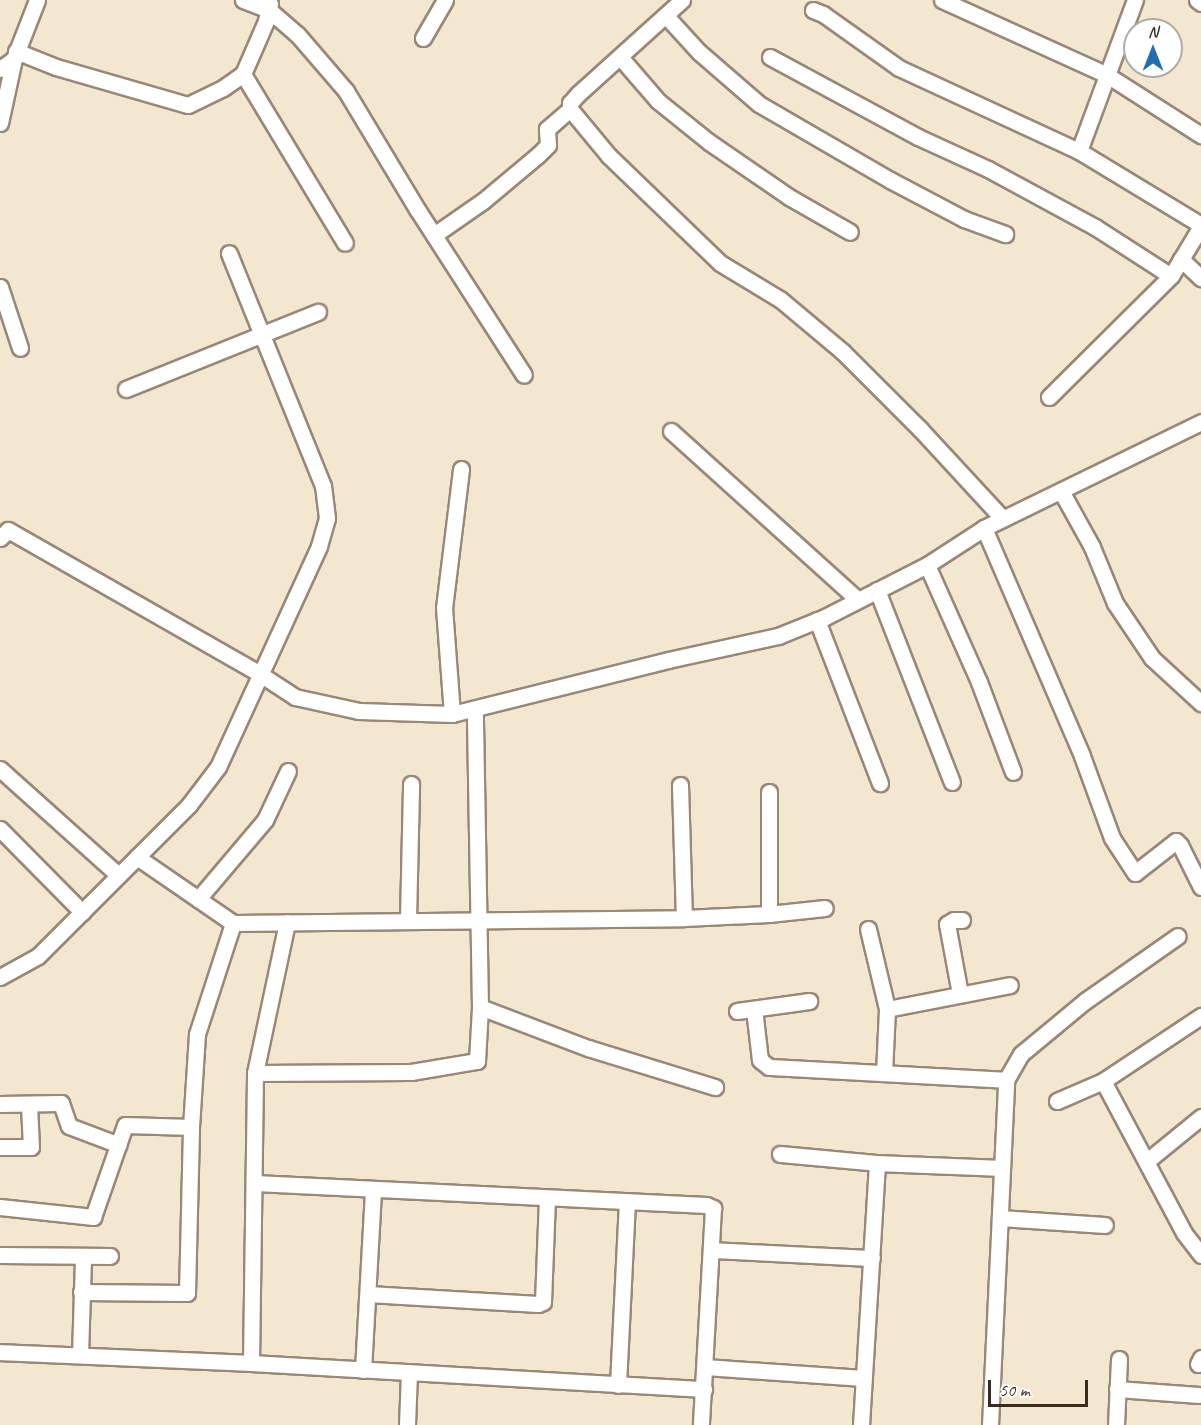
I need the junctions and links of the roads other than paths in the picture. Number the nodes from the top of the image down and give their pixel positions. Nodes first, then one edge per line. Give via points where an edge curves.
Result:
1 (37, 0) edge
2 (243, 0) edge
3 (445, 0) edge
4 (682, 0) edge
5 (942, 0) edge
6 (1136, 0) edge
7 (1197, 0) edge
8 (1201, 3) edge
9 (270, 5) edge
10 (813, 10) dead end
11 (666, 16) junction
12 (423, 38) dead end
13 (15, 55) junction
14 (620, 57) junction
15 (770, 57) dead end
16 (0, 69) edge
17 (243, 74) junction
18 (1107, 75) junction
19 (570, 109) junction
20 (0, 123) edge
21 (1201, 135) edge
22 (1079, 151) junction
23 (1201, 225) edge
24 (850, 232) dead end
25 (1005, 234) dead end
26 (434, 236) junction
27 (345, 243) dead end
28 (229, 253) dead end
29 (1181, 259) junction
30 (1171, 276) junction
31 (1201, 278) edge
32 (0, 287) edge
33 (318, 312) dead end
34 (262, 336) junction
35 (20, 348) dead end
36 (524, 375) dead end
37 (126, 388) dead end
38 (1049, 397) dead end
39 (1201, 422) edge
40 (671, 431) dead end
41 (461, 469) dead end
42 (1061, 491) junction
43 (1003, 519) junction
44 (984, 528) junction
45 (0, 538) edge
46 (927, 565) junction
47 (877, 590) junction
48 (856, 599) junction
49 (817, 620) junction
50 (260, 674) junction
51 (1201, 703) edge
52 (475, 710) junction
53 (452, 714) junction
54 (0, 769) edge
55 (288, 771) dead end
56 (1013, 772) dead end
57 (952, 782) dead end
58 (880, 783) dead end
59 (411, 784) dead end
60 (680, 785) dead end
61 (769, 792) dead end
62 (0, 829) edge
63 (137, 857) junction
64 (118, 875) junction
65 (1201, 887) edge
66 (198, 898) junction
67 (825, 908) dead end
68 (82, 912) junction
69 (769, 914) junction
70 (684, 918) junction
71 (479, 919) junction
72 (408, 920) junction
73 (962, 920) dead end
74 (287, 922) junction
75 (233, 923) junction
76 (868, 929) dead end
77 (1178, 936) dead end
78 (0, 977) edge
79 (1010, 985) dead end
80 (960, 994) junction
81 (809, 1002) dead end
82 (480, 1007) junction
83 (754, 1009) junction
84 (887, 1009) junction
85 (737, 1011) dead end
86 (1201, 1016) edge
87 (255, 1073) junction
88 (884, 1073) junction
89 (1006, 1080) junction
90 (1103, 1081) junction
91 (715, 1087) dead end
92 (1057, 1101) dead end
93 (0, 1104) edge
94 (29, 1104) junction
95 (1201, 1117) edge
96 (191, 1127) junction
97 (118, 1145) junction
98 (0, 1147) edge
99 (780, 1154) dead end
100 (1147, 1161) junction
101 (877, 1163) junction
102 (1002, 1168) junction
103 (255, 1184) junction
104 (373, 1190) junction
105 (547, 1198) junction
106 (627, 1202) junction
107 (0, 1207) edge
108 (1000, 1218) junction
109 (1105, 1225) dead end
110 (712, 1250) junction
111 (0, 1255) edge
112 (1201, 1255) edge
113 (110, 1256) dead end
114 (83, 1257) junction
115 (872, 1258) junction
116 (81, 1292) junction
117 (368, 1294) junction
118 (0, 1352) edge
119 (80, 1354) junction
120 (1119, 1359) dead end
121 (251, 1363) junction
122 (705, 1367) junction
123 (363, 1370) junction
124 (409, 1372) junction
125 (863, 1378) junction
126 (618, 1384) junction
127 (704, 1389) junction
128 (1117, 1389) junction
129 (1199, 1395) dead end
130 (407, 1425) edge
131 (701, 1425) edge
132 (861, 1425) edge
133 (990, 1425) edge
134 (1116, 1425) edge

1 - 13 street
2 - 9 street
3 - 12 street
4 - 11 street
5 - 18 street
6 - 18 street
7 - 8 street
9 - 17 street
9 - 26 street via 346,91
10 - 22 street via 899,68
11 - 14 street
11 - 25 street via 699,52 759,105 964,219
13 - 16 street
13 - 17 street via 188,105
13 - 20 street
14 - 19 street via 578,94
14 - 24 street via 658,101 709,142 789,197
15 - 30 street via 1095,227
17 - 27 street
18 - 21 street
18 - 22 street
19 - 26 street via 547,129 549,143 538,155
19 - 43 street via 609,156 720,262 781,300 843,352
22 - 23 street
23 - 29 street
26 - 36 street
28 - 34 street
29 - 30 street
29 - 31 street
30 - 38 street
32 - 35 street
33 - 34 street
34 - 37 street
34 - 50 street via 323,486 327,518 319,546
39 - 42 street
40 - 48 street
41 - 53 street via 444,608
42 - 43 street
42 - 51 street via 1092,547 1114,603 1152,658
43 - 44 street
44 - 46 street
44 - 65 street via 1078,746 1112,838 1135,873 1176,841
45 - 50 street via 8,530
46 - 47 street
46 - 56 street via 979,682
47 - 48 street
47 - 57 street
48 - 49 street
49 - 52 street via 778,636
49 - 58 street
50 - 53 street via 295,698 359,711
50 - 63 street via 218,767 189,805
52 - 53 street
52 - 71 street
54 - 64 street
55 - 66 street via 265,820
59 - 72 street
60 - 70 street
61 - 69 street
62 - 68 street
63 - 64 street
63 - 66 street
64 - 68 street
66 - 75 street
67 - 69 street
68 - 78 street via 38,956
69 - 70 street
70 - 71 street
71 - 72 street
71 - 82 street
72 - 74 street
73 - 80 street via 947,924
74 - 75 street
74 - 87 street
75 - 96 street via 197,1034
76 - 84 street
77 - 89 street via 1085,1002 1021,1054
79 - 80 street
80 - 84 street
81 - 83 street
82 - 87 street via 478,1055 472,1064 411,1072
82 - 91 street via 588,1048
83 - 85 street
83 - 88 street via 760,1060 764,1065
84 - 88 street
86 - 90 street
87 - 103 street
88 - 89 street
89 - 102 street
90 - 92 street
90 - 100 street
93 - 94 street
94 - 97 street via 61,1103 69,1126
94 - 98 street via 31,1147
95 - 100 street
96 - 97 street via 125,1125
96 - 116 street via 187,1293
97 - 107 street via 93,1217
99 - 101 street
100 - 112 street via 1184,1233
101 - 102 street
101 - 115 street
102 - 108 street
103 - 104 street
103 - 121 street
104 - 105 street
104 - 117 street
105 - 106 street
105 - 117 street via 543,1302
106 - 110 street via 712,1208
106 - 126 street
108 - 109 street
108 - 133 street
110 - 115 street
110 - 122 street
111 - 114 street
113 - 114 street
114 - 116 street
115 - 125 street
116 - 119 street
117 - 123 street
118 - 119 street
119 - 121 street
120 - 128 street
121 - 123 street
122 - 125 street
122 - 127 street
123 - 124 street
124 - 126 street
124 - 130 street
125 - 132 street
126 - 127 street
127 - 131 street
128 - 129 street
128 - 134 street

